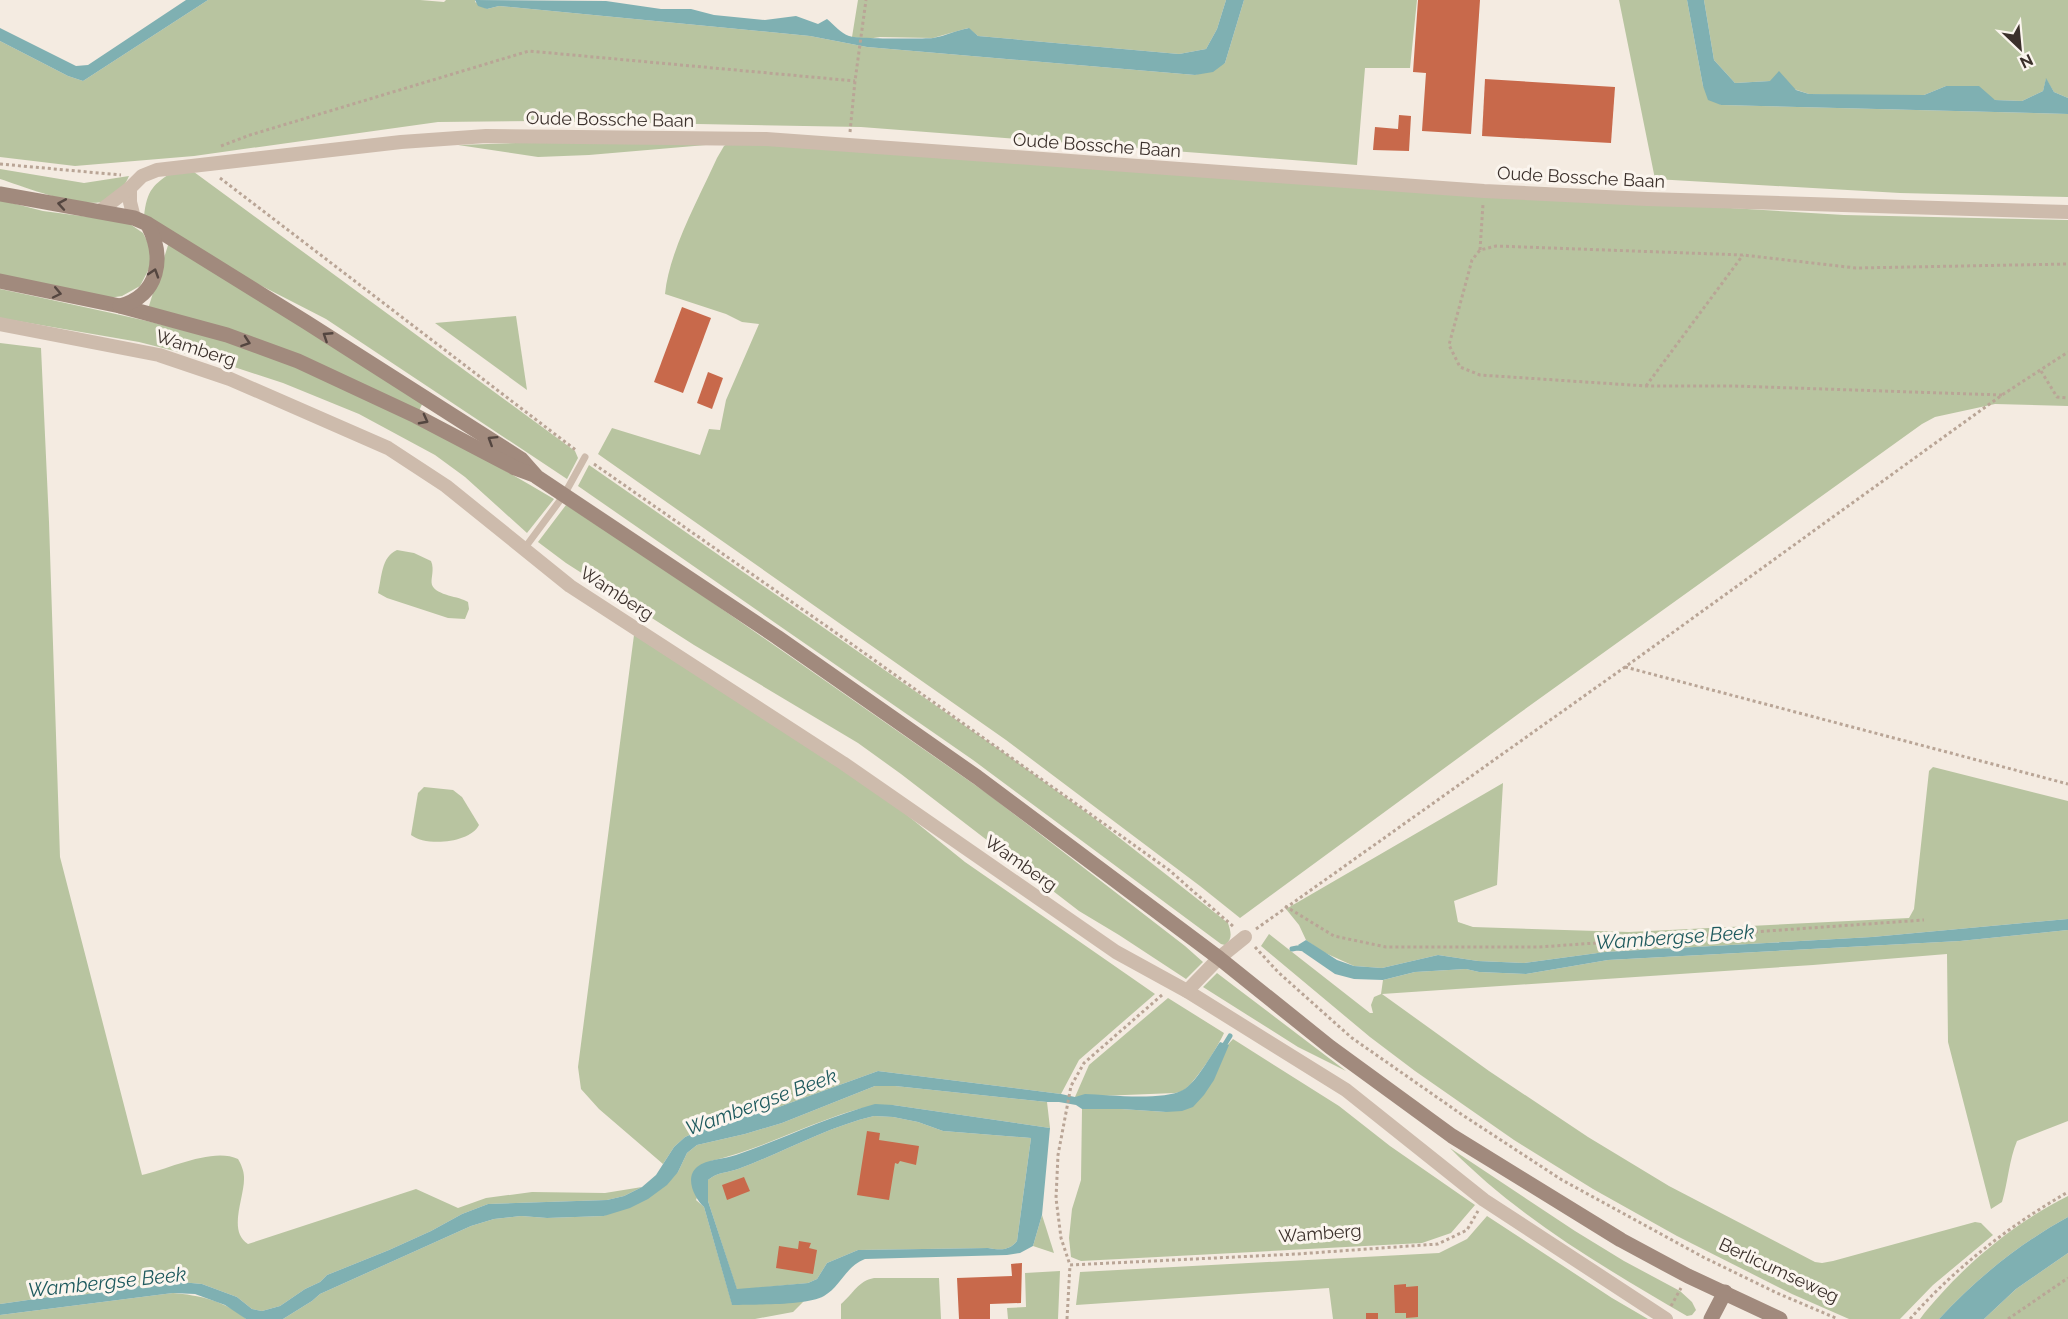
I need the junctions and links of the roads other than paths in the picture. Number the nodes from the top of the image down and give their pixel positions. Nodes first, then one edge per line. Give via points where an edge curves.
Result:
1 (0, 184) edge
2 (130, 188) junction
3 (0, 195) edge
4 (33, 200) junction
5 (100, 211) junction
6 (2068, 212) edge
7 (141, 221) junction
8 (0, 281) edge
9 (120, 306) junction
10 (0, 324) edge
11 (585, 457) road end
12 (537, 477) junction
13 (564, 495) junction
14 (524, 549) junction
15 (1245, 937) road end
16 (1219, 958) junction
17 (1181, 988) junction
18 (1725, 1292) junction
19 (1666, 1319) edge
20 (1711, 1319) edge
21 (1780, 1319) edge

1 - 4 main road, Wamberg
2 - 5 street
2 - 6 street, Oude Bossche Baan via 142,176 157,170 401,142 486,136 766,139 1484,191
2 - 7 street via 130,202
3 - 4 main road, Wamberg
5 -> 4 main road, Wamberg
5 - 7 main road, Wamberg
9 -> 7 main road via 139,298 155,274 157,244
12 -> 7 main road, Wamberg via 521,459
8 -> 9 main road, Wamberg
9 -> 12 main road, Wamberg via 227,335 298,361
10 - 14 street, Wamberg via 159,355 241,384 388,448 446,486
11 - 13 lane
12 - 13 main road, Wamberg
13 - 14 lane
13 - 16 main road, Wamberg via 977,777
14 - 17 street, Wamberg via 570,586 843,763 1116,952
15 - 16 street
16 - 17 street
16 - 18 main road, Wamberg via 1330,1047 1452,1136 1621,1240
17 - 19 street, Wamberg via 1346,1090 1484,1200
18 - 20 main road
18 - 21 main road

